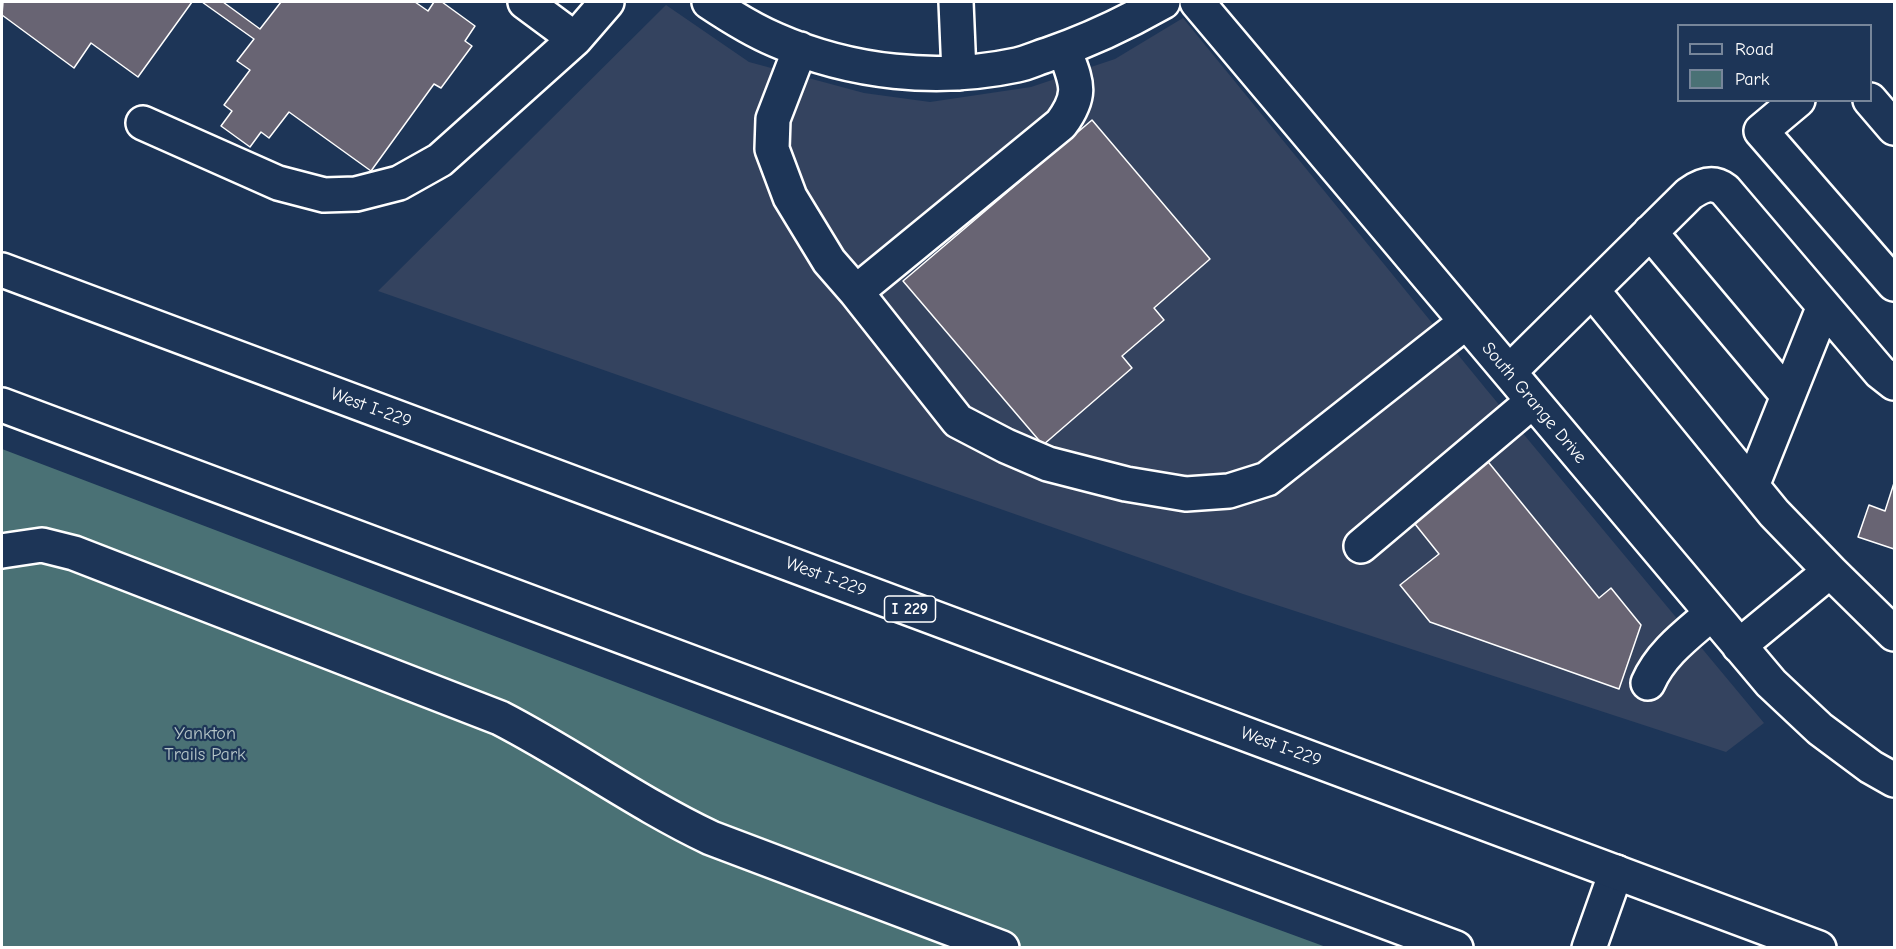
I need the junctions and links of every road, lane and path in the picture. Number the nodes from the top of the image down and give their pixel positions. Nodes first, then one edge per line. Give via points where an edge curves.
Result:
1 (525, 2) edge
2 (607, 2) edge
3 (956, 2) edge
4 (1163, 2) edge
5 (1197, 2) edge
6 (727, 6) edge
7 (574, 39) junction
8 (800, 49) junction
9 (1064, 49) junction
10 (959, 73) junction
11 (1796, 102) edge
12 (1872, 102) edge
13 (143, 123) dead end
14 (1894, 128) edge
15 (1650, 232) junction
16 (2, 270) edge
17 (1894, 285) edge
18 (1592, 290) junction
19 (856, 292) junction
20 (1824, 306) junction
21 (1466, 322) junction
22 (1509, 372) junction
23 (1894, 383) edge
24 (1788, 396) junction
25 (1533, 401) junction
26 (2, 405) edge
27 (1752, 486) junction
28 (1361, 546) dead end
29 (2, 551) edge
30 (1830, 571) junction
31 (1712, 613) junction
32 (1894, 634) edge
33 (1739, 646) junction
34 (1648, 683) dead end
35 (1894, 780) edge
36 (1616, 872) junction
37 (1002, 948) edge
38 (1456, 948) edge
39 (1589, 948) edge
40 (1819, 948) edge

1 - 7 main road
2 - 7 main road
3 - 10 main road
4 - 9 main road
5 - 21 main road, South Grange Drive
6 - 8 main road via 776,40
7 - 13 main road via 440,160 399,183 356,194 324,195 278,183
8 - 10 main road via 832,61 896,72
8 - 19 main road via 773,118 772,149 790,197 829,261
9 - 10 main road via 1018,64
9 - 19 main road via 1076,89 1072,110
11 - 17 main road via 1761,131
12 - 14 main road
15 - 18 main road
15 - 20 main road via 1700,186 1720,185
15 - 24 main road
16 - 36 main road, West I-229 / I 229
18 - 22 main road
18 - 27 main road
19 - 21 main road via 958,421 1048,464 1186,494 1230,491 1267,479
20 - 23 main road
20 - 24 main road
21 - 22 main road, South Grange Drive
22 - 25 main road, South Grange Drive
24 - 27 main road
25 - 28 main road
25 - 31 main road, South Grange Drive
26 - 38 main road
27 - 30 main road
29 - 37 main road via 42,545 74,553 500,718 670,819 711,838
30 - 32 main road
30 - 33 main road
31 - 33 main road, South Grange Drive
31 - 34 main road via 1664,656
33 - 35 main road, South Grange Drive via 1820,729
36 - 39 main road
36 - 40 main road, West I-229 / I 229

